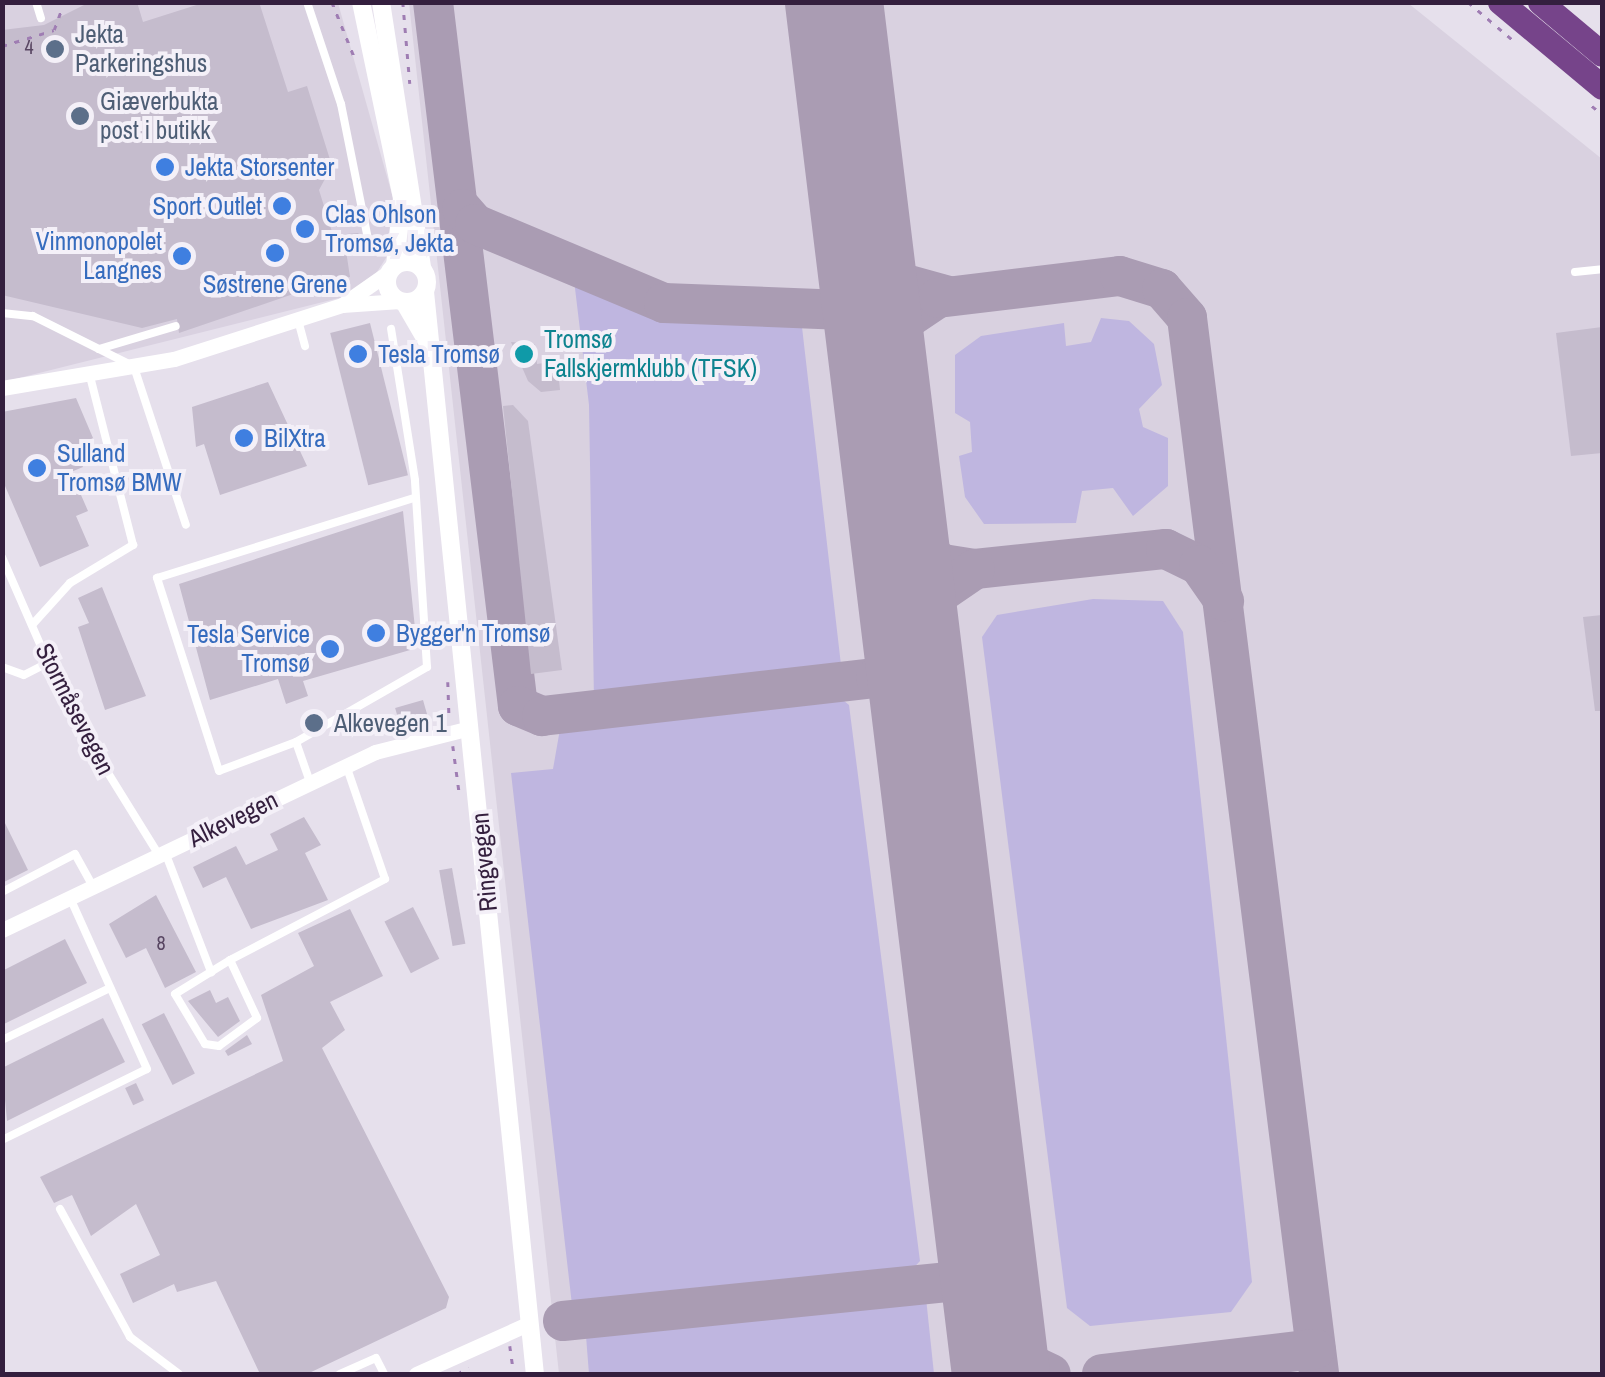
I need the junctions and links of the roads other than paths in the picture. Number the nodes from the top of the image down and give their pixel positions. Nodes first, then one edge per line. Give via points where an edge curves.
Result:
1 (36, 2) edge
2 (307, 2) edge
3 (361, 2) edge
4 (381, 2) edge
5 (1500, 2) edge
6 (1540, 2) edge
7 (41, 18) dead end
8 (1602, 54) edge
9 (1602, 87) edge
10 (368, 239) dead end
11 (422, 268) junction
12 (392, 269) junction
13 (1602, 269) edge
14 (1575, 272) dead end
15 (425, 292) junction
16 (402, 302) junction
17 (342, 305) junction
18 (2, 314) edge
19 (298, 320) junction
20 (176, 326) dead end
21 (391, 329) dead end
22 (305, 346) dead end
23 (99, 349) junction
24 (430, 350) junction
25 (133, 367) junction
26 (89, 373) junction
27 (2, 388) edge
28 (414, 498) junction
29 (186, 525) dead end
30 (2, 556) edge
31 (32, 625) junction
32 (48, 662) junction
33 (2, 667) edge
34 (470, 728) junction
35 (296, 742) junction
36 (346, 765) junction
37 (310, 782) junction
38 (162, 854) junction
39 (93, 887) junction
40 (2, 892) edge
41 (70, 898) junction
42 (2, 930) edge
43 (230, 960) junction
44 (212, 972) junction
45 (110, 988) junction
46 (2, 1040) edge
47 (2, 1140) edge
48 (60, 1209) dead end
49 (530, 1322) junction
50 (179, 1374) edge
51 (340, 1374) edge
52 (384, 1374) edge
53 (416, 1374) edge
54 (535, 1374) edge

1 - 7 lane
2 - 10 lane via 341,104
3 - 12 street via 402,198
4 - 11 street
5 - 9 highway
6 - 8 highway
11 - 12 street
11 - 15 street, Ringvegen
12 - 16 street, Ringvegen
12 - 17 street
13 - 14 lane
15 - 16 street
15 - 24 street, Ringvegen
16 - 17 street
16 - 24 street, Ringvegen
17 - 19 street
18 - 23 lane via 24,312
19 - 22 lane
19 - 25 street
20 - 23 lane
21 - 28 lane
23 - 25 lane
24 - 34 street, Ringvegen
25 - 26 street
25 - 29 lane
26 - 27 street
26 - 31 lane via 133,546 70,583
28 - 35 lane via 427,668
28 - 35 lane via 158,578 219,771
30 - 31 lane, Stormåsevegen
31 - 32 lane, Stormåsevegen
32 - 33 lane via 24,675
32 - 38 lane, Stormåsevegen
34 - 36 street, Alkevegen
34 - 49 street, Ringvegen
35 - 37 lane
36 - 37 street, Alkevegen
36 - 43 lane via 385,878
37 - 38 street, Alkevegen
38 - 39 street, Alkevegen
38 - 44 lane, Stormåsevegen
39 - 40 lane via 75,854
39 - 41 street, Alkevegen
41 - 42 street, Alkevegen
41 - 45 lane
43 - 44 lane
43 - 44 lane via 256,1018 219,1046 205,1044 175,994
45 - 46 lane
45 - 47 lane via 147,1069
48 - 50 lane via 130,1338
49 - 53 street
49 - 54 street, Ringvegen
51 - 52 lane via 376,1358

